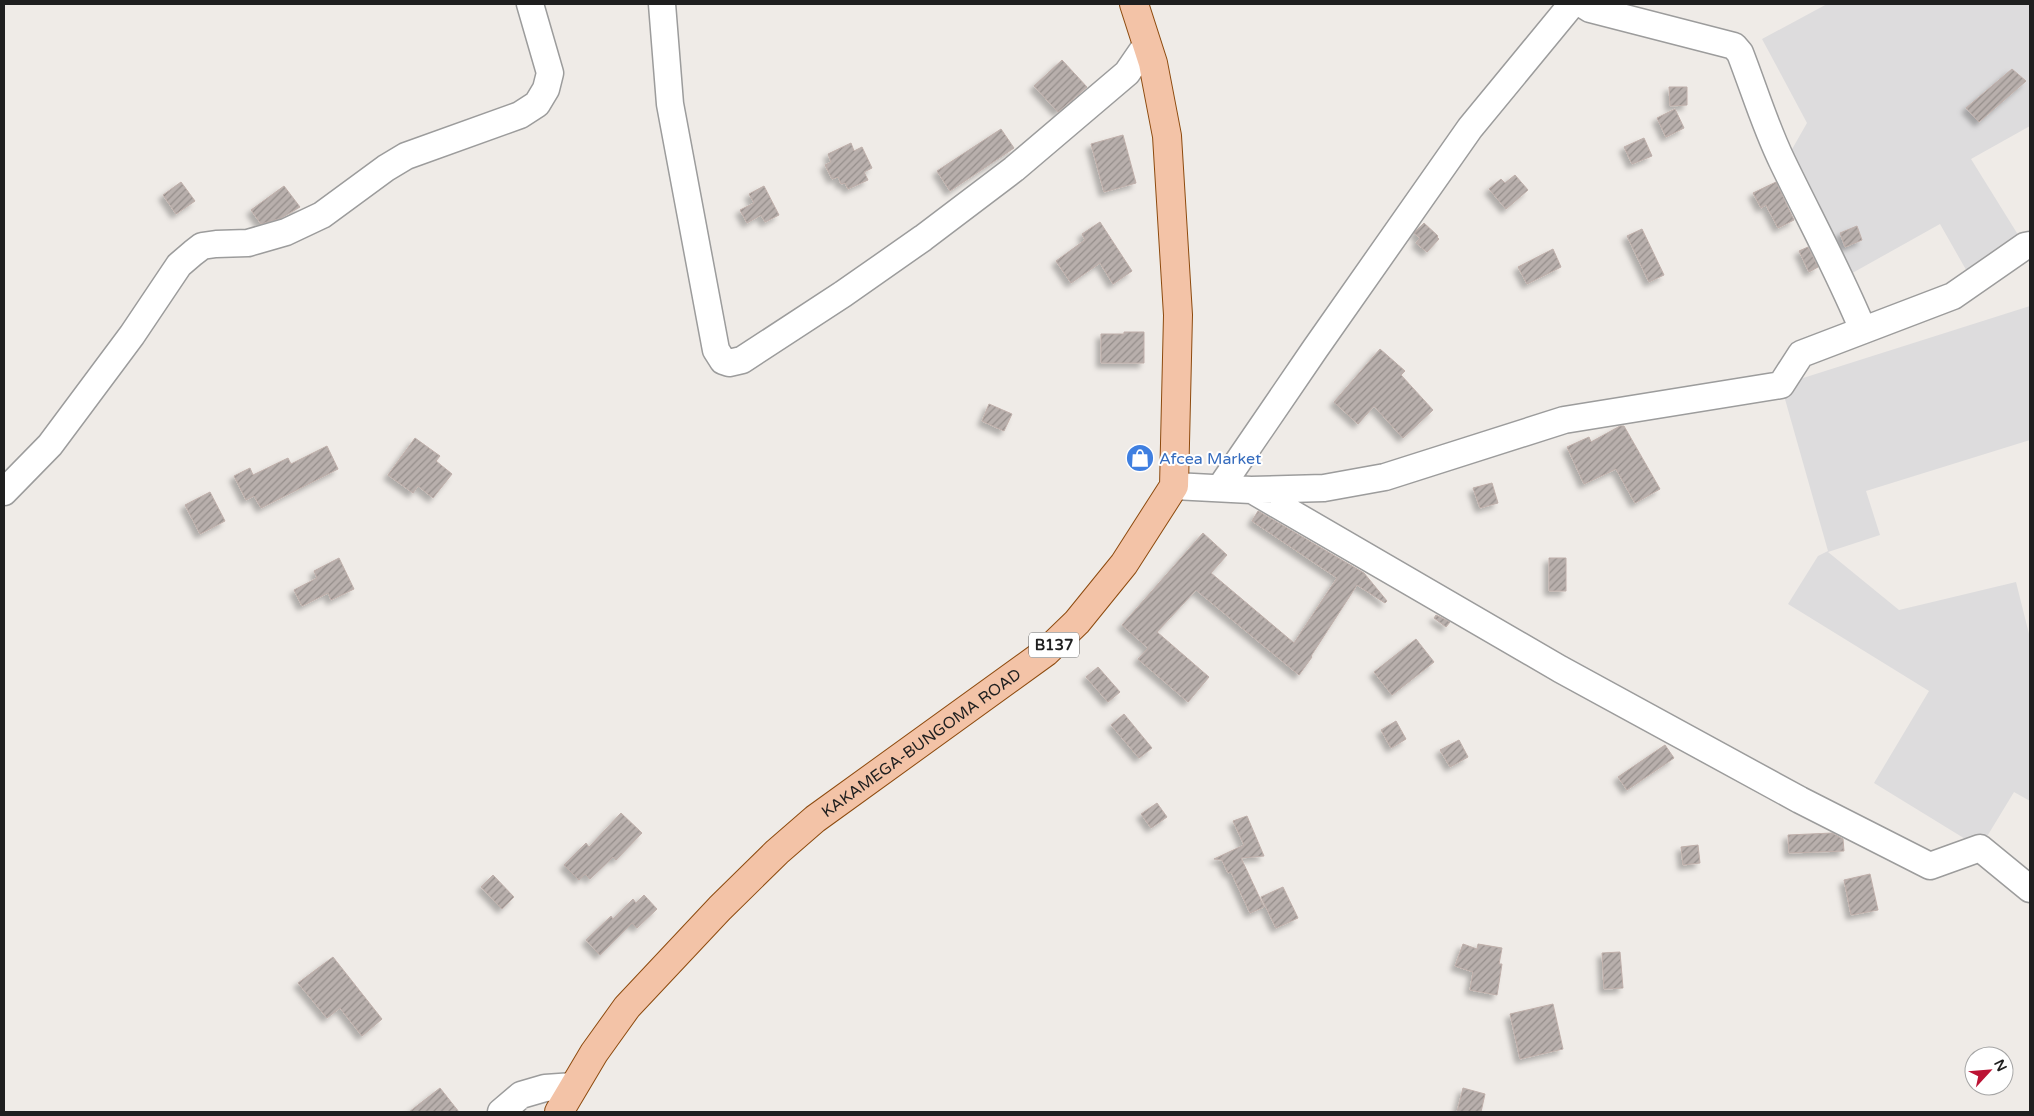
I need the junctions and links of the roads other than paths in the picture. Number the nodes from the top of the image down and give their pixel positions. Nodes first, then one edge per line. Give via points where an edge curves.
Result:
1 (530, 4) edge
2 (662, 4) edge
3 (1134, 4) edge
4 (1572, 4) edge
5 (1582, 4) edge
6 (1147, 44) junction
7 (2030, 245) edge
8 (1863, 330) junction
9 (1174, 486) junction
10 (1220, 488) junction
11 (1251, 490) junction
12 (4, 492) edge
13 (2030, 889) edge
14 (574, 1086) junction
15 (502, 1112) edge
16 (559, 1112) edge

1 - 12 street via 550,73 546,90 537,104 520,115 406,156 322,215 286,232 248,243 202,246 179,265 132,335 50,445
2 - 6 street via 670,104 716,350 722,361 729,363 742,360 843,294 1014,169 1127,72
3 - 6 main road
4 - 10 street via 1470,128
5 - 8 street via 1590,9 1734,46 1740,53 1781,160 1843,282
6 - 9 main road via 1167,136 1173,210 1178,315
7 - 8 street via 1953,296
8 - 11 street via 1801,354 1781,385 1564,420 1385,478 1324,488
9 - 10 street
9 - 14 main road, KAKAMEGA-BUNGOMA ROAD / B137 via 1124,564 1077,622 1046,652 815,819 777,852 627,1007
10 - 11 street
11 - 13 street via 1560,669 1800,800 1930,866 1980,848
14 - 15 street via 545,1088 521,1095
14 - 16 main road, KAKAMEGA-BUNGOMA ROAD / B137

